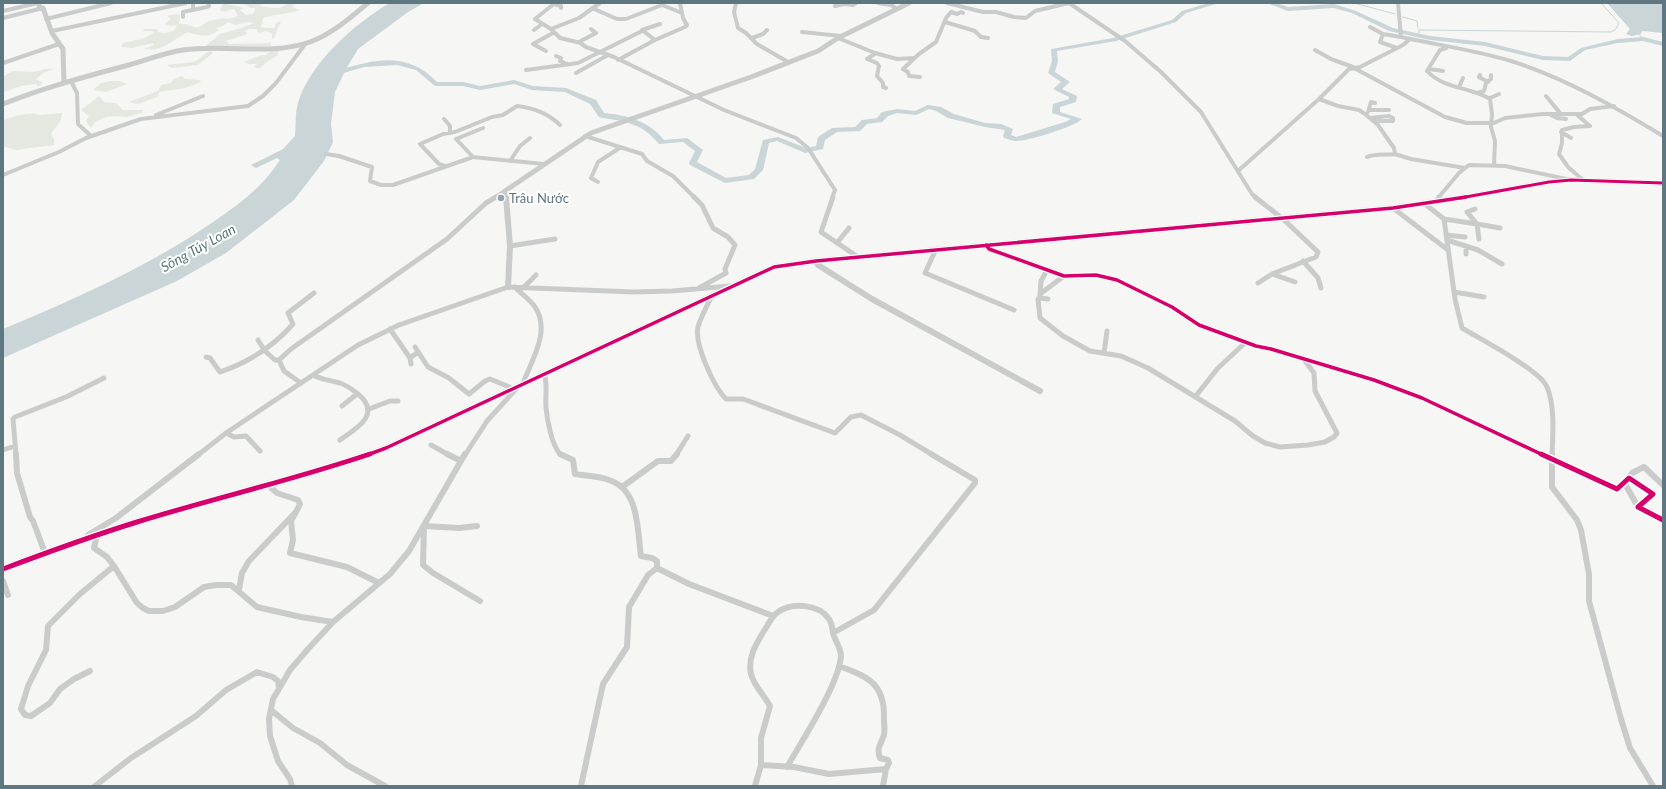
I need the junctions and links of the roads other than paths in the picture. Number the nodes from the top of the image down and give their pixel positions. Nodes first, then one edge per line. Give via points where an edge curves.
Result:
1 (38, 3) edge
2 (111, 3) edge
3 (186, 3) edge
4 (193, 3) edge
5 (208, 3) edge
6 (368, 3) edge
7 (555, 3) edge
8 (600, 3) edge
9 (680, 3) edge
10 (736, 3) edge
11 (856, 3) edge
12 (878, 3) edge
13 (909, 3) edge
14 (947, 3) edge
15 (1069, 3) edge
16 (1398, 3) edge
17 (101, 4) edge
18 (958, 4) edge
19 (835, 6) dead end
20 (43, 8) junction
21 (561, 8) dead end
22 (592, 8) junction
23 (898, 9) junction
24 (193, 10) junction
25 (3, 12) edge
26 (951, 12) junction
27 (682, 13) junction
28 (963, 14) dead end
29 (183, 17) dead end
30 (3, 18) edge
31 (46, 19) junction
32 (945, 22) junction
33 (645, 23) dead end
34 (542, 24) junction
35 (660, 24) dead end
36 (650, 26) junction
37 (1370, 27) dead end
38 (667, 29) dead end
39 (534, 30) dead end
40 (591, 30) dead end
41 (767, 30) dead end
42 (52, 31) junction
43 (552, 31) junction
44 (642, 32) junction
45 (802, 32) dead end
46 (667, 34) junction
47 (1383, 34) junction
48 (839, 37) junction
49 (1401, 37) junction
50 (752, 38) junction
51 (988, 38) dead end
52 (1410, 39) junction
53 (655, 40) junction
54 (306, 43) junction
55 (581, 43) junction
56 (59, 44) junction
57 (1397, 48) junction
58 (1447, 48) junction
59 (1315, 50) dead end
60 (546, 51) dead end
61 (601, 53) junction
62 (876, 53) junction
63 (608, 55) junction
64 (556, 56) dead end
65 (914, 58) junction
66 (618, 60) junction
67 (788, 62) junction
68 (3, 63) edge
69 (568, 65) junction
70 (1354, 68) junction
71 (1429, 69) junction
72 (526, 70) dead end
73 (1443, 71) dead end
74 (576, 73) dead end
75 (1480, 75) dead end
76 (1491, 75) dead end
77 (920, 77) dead end
78 (1463, 78) dead end
79 (71, 81) junction
80 (1488, 82) junction
81 (64, 83) junction
82 (1458, 87) junction
83 (886, 88) dead end
84 (1477, 93) junction
85 (1500, 94) dead end
86 (204, 96) dead end
87 (695, 96) junction
88 (1546, 96) dead end
89 (1490, 98) junction
90 (1319, 99) junction
91 (1375, 102) dead end
92 (3, 104) edge
93 (1614, 106) junction
94 (1369, 110) junction
95 (1390, 110) dead end
96 (1364, 113) junction
97 (1560, 113) junction
98 (1549, 114) junction
99 (1576, 114) junction
100 (152, 117) junction
101 (444, 119) dead end
102 (1566, 119) dead end
103 (1490, 123) junction
104 (560, 125) dead end
105 (484, 128) dead end
106 (450, 132) junction
107 (1561, 132) junction
108 (92, 136) junction
109 (586, 136) junction
110 (1663, 136) edge
111 (530, 138) dead end
112 (1571, 138) dead end
113 (621, 147) junction
114 (326, 154) dead end
115 (1395, 154) junction
116 (472, 157) junction
117 (1367, 157) dead end
118 (510, 161) junction
119 (544, 164) junction
120 (1494, 165) junction
121 (445, 166) junction
122 (1465, 168) junction
123 (1238, 171) junction
124 (3, 175) edge
125 (1571, 180) junction
126 (1583, 180) junction
127 (598, 182) dead end
128 (1663, 183) edge
129 (505, 191) junction
130 (1436, 202) junction
131 (1425, 204) junction
132 (1393, 208) junction
133 (1475, 209) dead end
134 (1283, 219) junction
135 (1444, 219) junction
136 (1477, 224) junction
137 (849, 228) dead end
138 (1500, 228) dead end
139 (1447, 237) junction
140 (1464, 237) dead end
141 (555, 239) dead end
142 (1480, 239) dead end
143 (837, 243) junction
144 (986, 245) junction
145 (510, 246) junction
146 (1466, 246) junction
147 (936, 249) junction
148 (1448, 250) junction
149 (1466, 254) dead end
150 (858, 257) junction
151 (816, 261) junction
152 (1303, 261) junction
153 (1502, 264) dead end
154 (1047, 270) junction
155 (1272, 274) junction
156 (536, 275) dead end
157 (1064, 276) junction
158 (1295, 282) dead end
159 (1258, 283) dead end
160 (730, 286) junction
161 (508, 287) junction
162 (515, 287) junction
163 (524, 287) junction
164 (1321, 288) dead end
165 (697, 289) junction
166 (1454, 292) junction
167 (314, 293) dead end
168 (712, 295) junction
169 (1040, 296) junction
170 (1484, 297) dead end
171 (1048, 299) dead end
172 (1014, 310) dead end
173 (390, 329) junction
174 (1107, 331) dead end
175 (258, 340) dead end
176 (1246, 342) junction
177 (265, 351) junction
178 (1104, 353) junction
179 (206, 357) dead end
180 (1302, 358) junction
181 (279, 360) junction
182 (544, 373) junction
183 (313, 375) junction
184 (104, 378) dead end
185 (302, 383) junction
186 (522, 384) junction
187 (512, 388) junction
188 (1040, 391) dead end
189 (357, 394) junction
190 (1195, 397) junction
191 (398, 402) dead end
192 (342, 406) dead end
193 (369, 409) junction
194 (226, 433) junction
195 (688, 436) dead end
196 (340, 440) dead end
197 (432, 445) dead end
198 (15, 446) junction
199 (3, 450) edge
200 (260, 451) dead end
201 (1552, 460) junction
202 (461, 461) junction
203 (1626, 480) junction
204 (1663, 485) edge
205 (268, 486) junction
206 (622, 487) junction
207 (1638, 507) junction
208 (296, 512) junction
209 (1663, 520) edge
210 (424, 526) junction
211 (477, 526) dead end
212 (96, 535) junction
213 (70, 544) junction
214 (45, 553) junction
215 (114, 566) junction
216 (657, 568) junction
217 (3, 570) edge
218 (3, 581) edge
219 (379, 582) junction
220 (239, 590) junction
221 (8, 595) dead end
222 (480, 601) dead end
223 (773, 616) junction
224 (333, 622) junction
225 (833, 633) junction
226 (839, 666) junction
227 (90, 671) dead end
228 (279, 688) junction
229 (271, 710) junction
230 (760, 765) junction
231 (787, 767) junction
232 (886, 769) junction
233 (94, 786) edge
234 (292, 786) edge
235 (385, 786) edge
236 (581, 786) edge
237 (755, 786) edge
238 (883, 786) edge
239 (1653, 786) edge

1 - 20 street via 40,8
1 - 25 street
2 - 17 street
3 - 42 street
4 - 24 street
5 - 24 street via 208,7
6 - 54 street via 343,24
7 - 21 street
7 - 34 street via 535,19
8 - 22 street
9 - 27 street
10 - 50 street via 734,12 738,28
11 - 19 street
12 - 23 street
13 - 23 street
14 - 18 street
15 - 18 street via 1035,11 1026,18 983,12
15 - 123 street via 1125,40 1161,72 1201,112
16 - 49 street
17 - 31 street
18 - 26 street
20 - 30 street
20 - 31 street
22 - 27 street via 620,20 662,5
22 - 43 street via 579,18
23 - 48 street
24 - 29 street via 184,12
26 - 28 street
26 - 32 street
27 - 46 street via 687,25
31 - 42 street
32 - 51 street via 975,31 980,37
32 - 65 street via 936,42
33 - 36 street
34 - 39 street
34 - 43 street
35 - 36 street
36 - 44 street via 642,29
37 - 47 street
38 - 46 street
40 - 55 street via 596,33 580,40
41 - 50 street
42 - 56 street
43 - 55 street via 569,41
43 - 60 street via 533,44
44 - 53 street
44 - 61 street
45 - 48 street
46 - 53 street
47 - 49 street
47 - 57 street via 1380,42
48 - 62 street
48 - 67 street via 818,51
49 - 52 street
50 - 67 street via 768,52
52 - 57 street
52 - 58 street
53 - 66 street
54 - 79 street via 285,47 184,50
54 - 100 street via 276,84 253,104 238,108
55 - 61 street
56 - 68 street
56 - 81 street via 64,54
57 - 70 street
58 - 71 street via 1440,50
58 - 93 street via 1511,61 1573,85
59 - 70 street
61 - 63 street
61 - 69 street
62 - 65 street via 897,59
62 - 83 street via 867,59 879,66 877,76 883,83 883,88
63 - 66 street
63 - 74 street
64 - 69 street
65 - 77 street via 903,69 909,76
66 - 87 street
67 - 87 street
69 - 72 street
70 - 90 street via 1349,69
70 - 103 street via 1449,118 1467,123
71 - 73 street
71 - 82 street via 1427,71 1432,77
75 - 80 street via 1479,77
76 - 80 street
78 - 82 street
79 - 81 street
79 - 108 street via 77,92 78,124
80 - 84 street via 1484,91
81 - 92 street
82 - 84 street
84 - 89 street
85 - 89 street
86 - 100 street
87 - 109 street
87 - 143 street via 796,138 808,148 835,190 821,232
88 - 97 street
89 - 103 street
90 - 96 street
90 - 123 street
91 - 94 street via 1371,102
93 - 99 street via 1590,109 1582,114
93 - 110 street
94 - 95 street
94 - 96 street
96 - 115 street via 1378,125 1394,148
97 - 98 street
97 - 99 street
98 - 102 street
98 - 103 street via 1509,117
99 - 107 street via 1590,126 1574,127
100 - 108 street
101 - 106 street via 450,126
103 - 120 street via 1495,141
104 - 106 street via 554,118 536,110 517,106 503,115
105 - 116 street via 456,139
106 - 121 street via 420,144
107 - 112 street
107 - 126 street via 1559,154 1568,167
108 - 124 street
109 - 113 street
109 - 119 street
111 - 118 street via 520,146
113 - 127 street via 598,162 591,178
113 - 165 street via 642,154 650,164 673,176 702,205 712,228 728,237 735,246 725,269 726,273
114 - 121 street via 372,167 370,181 381,185 393,185
115 - 117 street
115 - 122 street
116 - 118 street
116 - 121 street
118 - 119 street
119 - 129 street
120 - 122 street via 1476,164
120 - 125 street
122 - 130 street via 1440,194
123 - 134 street via 1252,194
125 - 126 street
125 - 130 street
126 - 128 street
129 - 145 street
129 - 181 street via 486,203 447,239
130 - 131 street
131 - 132 street
131 - 135 street
132 - 134 street
132 - 148 street
133 - 136 street via 1467,212
134 - 144 street
134 - 152 street via 1318,252 1316,257
135 - 136 street
135 - 139 street
136 - 138 street
136 - 142 street
137 - 143 street
139 - 140 street
139 - 146 street
139 - 148 street
141 - 145 street
143 - 150 street
144 - 147 street
144 - 154 street via 989,249
145 - 161 street
146 - 149 street
146 - 153 street
147 - 150 street
147 - 172 street via 925,273
148 - 166 street
150 - 151 street
151 - 160 street via 774,267
151 - 188 street via 818,265 872,299
152 - 155 street
152 - 164 street via 1318,278
154 - 157 street
154 - 169 street via 1041,281
155 - 158 street
155 - 159 street
156 - 163 street
157 - 169 street
157 - 176 street via 1096,275 1117,280 1172,307 1199,324
160 - 165 street
160 - 168 street
161 - 162 street
161 - 173 street
162 - 163 street
162 - 186 street via 534,305 542,324 541,336
163 - 165 street via 632,292
166 - 170 street
166 - 201 street via 1462,328 1537,374 1548,387
167 - 177 street via 288,313 293,324
168 - 182 street
168 - 225 street via 698,328 698,343 714,382 726,399 743,399 836,433 851,417 861,415 975,480 874,610
169 - 171 street
169 - 178 street via 1040,318 1074,343 1090,351
173 - 183 street via 358,345
173 - 187 street via 411,361 416,350 428,367 449,378 469,394 490,379
174 - 178 street
175 - 177 street
176 - 180 street
176 - 190 street via 1218,368
177 - 179 street via 240,365 220,372 210,358
177 - 181 street via 275,360
178 - 190 street via 1136,362
180 - 190 street via 1314,373 1315,391 1336,429 1334,437 1325,442 1291,447 1265,443
180 - 201 street via 1422,398
181 - 185 street via 279,365 286,374
182 - 186 street
182 - 206 street via 548,384 546,406 558,452 574,460 575,474 610,480
183 - 185 street
183 - 189 street via 323,382 340,383
184 - 198 street via 66,397 15,417
185 - 194 street
186 - 187 street
186 - 202 street via 488,422
187 - 205 street via 386,448
189 - 192 street
189 - 193 street via 366,401
191 - 193 street via 390,401
193 - 196 street via 368,416
194 - 200 street via 234,437 246,436
194 - 213 street via 116,518
195 - 206 street via 671,461 658,461
197 - 202 street
198 - 199 street
198 - 214 street via 21,488
201 - 203 street via 1617,489
201 - 239 street via 1552,487 1577,520 1581,530 1589,574 1591,608 1621,719 1630,748
202 - 210 street
203 - 204 street via 1632,473 1644,467
203 - 207 street
203 - 207 street via 1653,494
205 - 208 street via 281,495 298,500 300,504
205 - 212 street
206 - 216 street via 632,500 641,556 657,561
207 - 209 street
208 - 219 street via 291,521 293,540 290,553 347,567
208 - 220 street via 245,565
210 - 211 street
210 - 219 street via 409,551 390,574
210 - 222 street via 423,565
212 - 213 street
212 - 215 street via 94,548 107,557
213 - 214 street
214 - 217 street
215 - 220 street via 120,571 136,601 148,611 171,610 202,589 213,585 231,585
215 - 227 street via 80,594 46,629 46,650 28,686 21,709 31,716 41,711 60,689
216 - 223 street via 689,584
216 - 236 street via 648,575 628,607 630,631 627,647 603,684
218 - 221 street
219 - 224 street
220 - 224 street via 257,607
223 - 225 street via 780,610 790,607 812,608 829,617 833,622
223 - 230 street via 756,642 751,658 752,675 770,706 761,738
224 - 228 street via 290,670
225 - 226 street via 841,654
226 - 231 street via 829,690
226 - 232 street via 869,678 881,691 884,734 879,742 878,752 880,758 889,761
228 - 229 street
228 - 233 street via 278,681 273,677 257,672 241,680 196,716
229 - 234 street via 270,736 278,761
229 - 235 street via 293,728 320,743 346,765
230 - 231 street
230 - 237 street
231 - 232 street via 829,774
232 - 238 street

